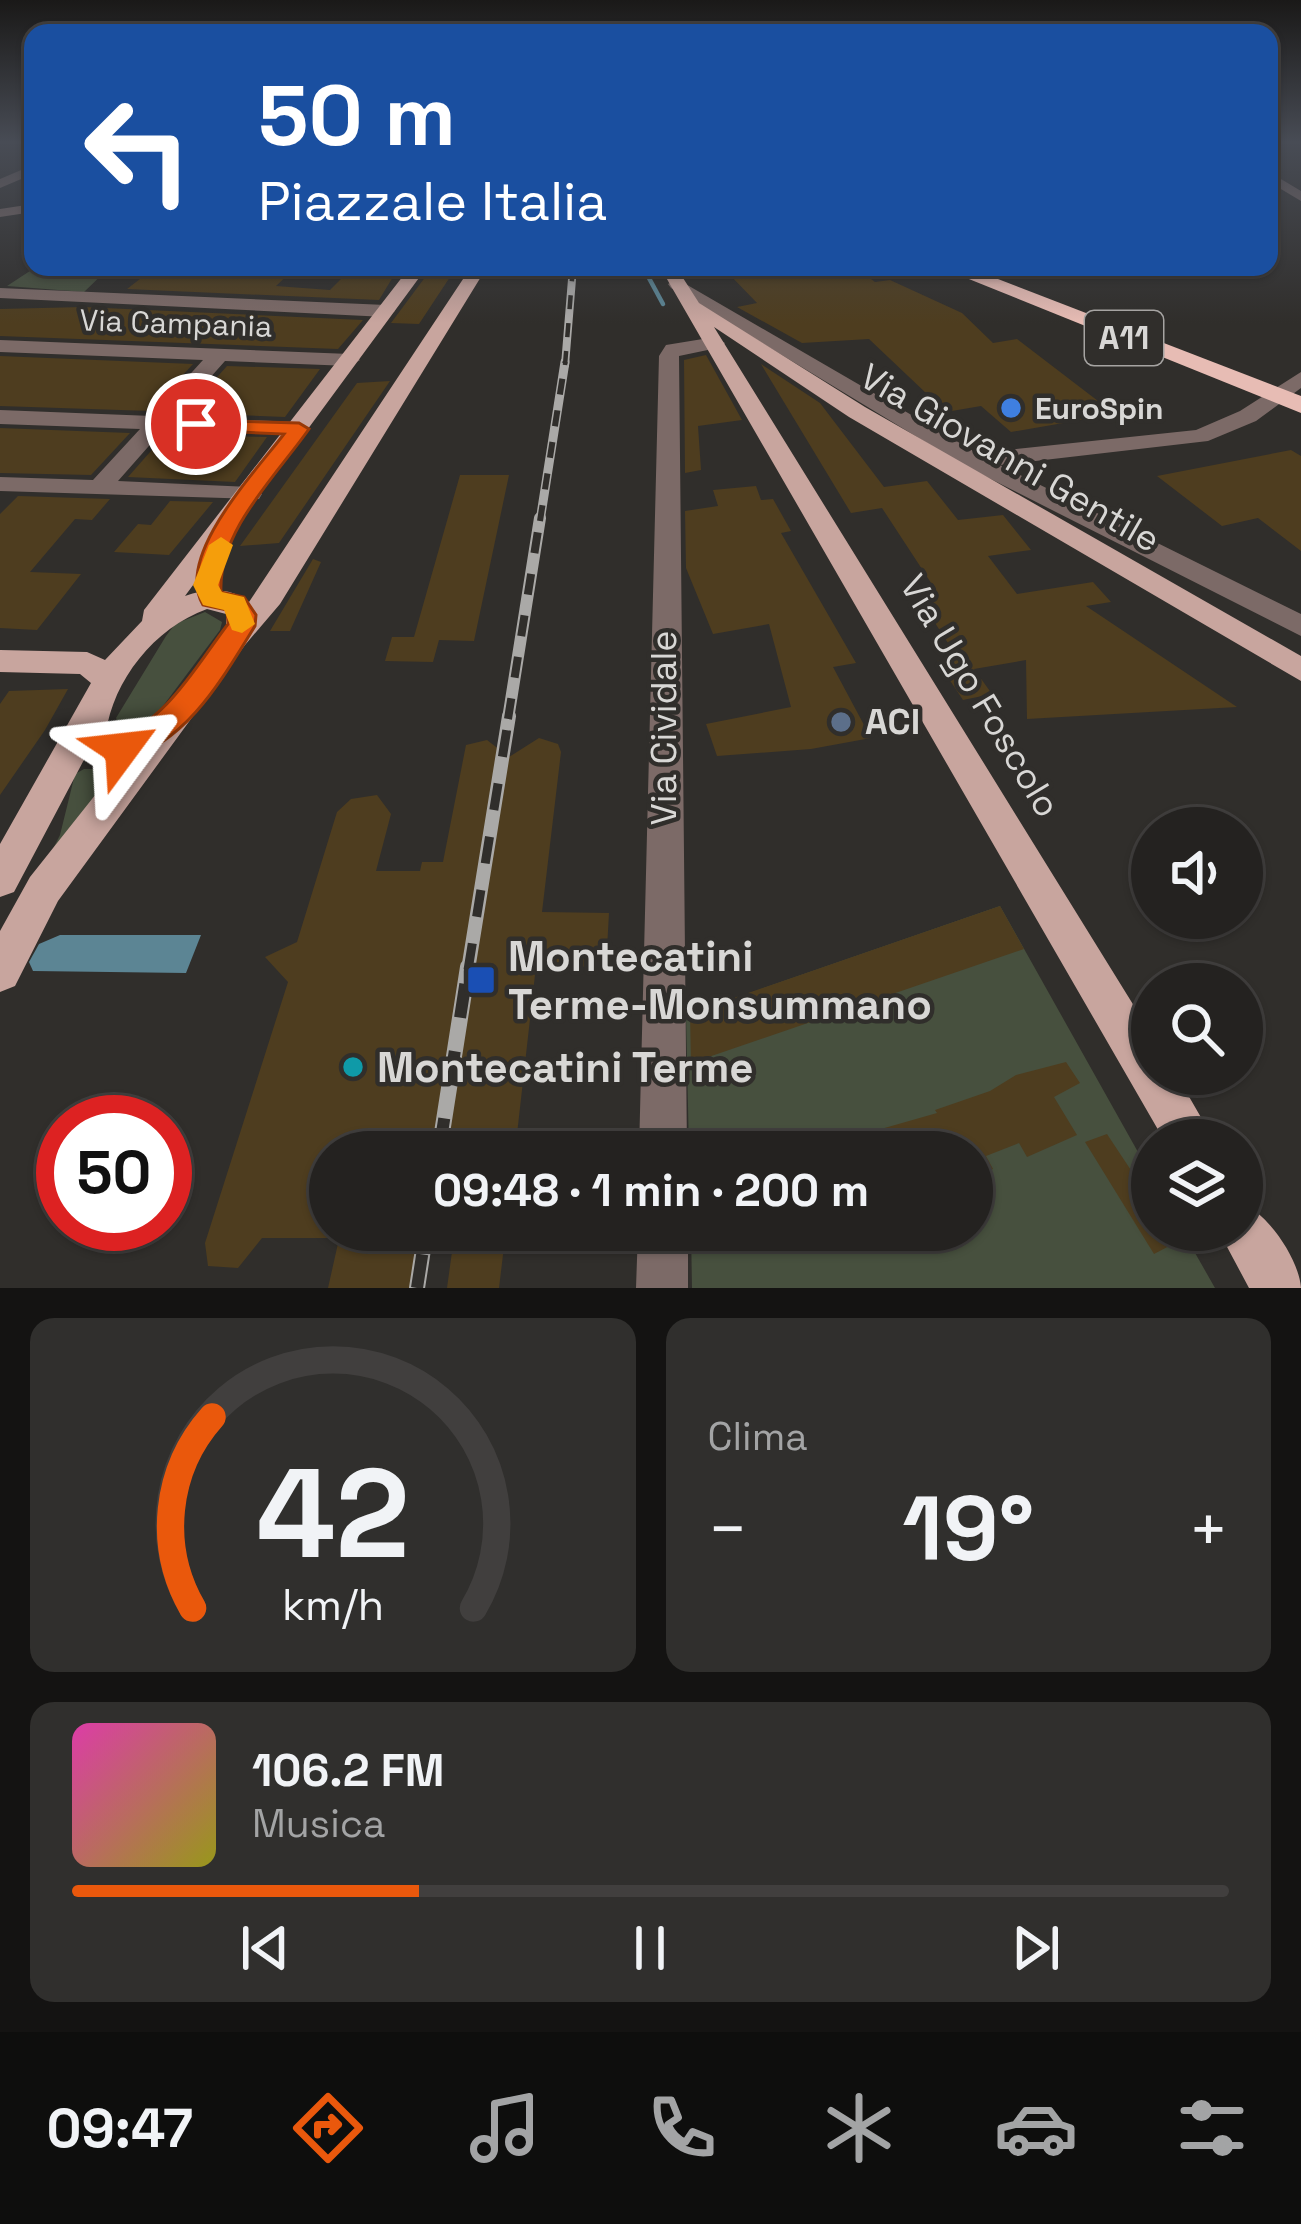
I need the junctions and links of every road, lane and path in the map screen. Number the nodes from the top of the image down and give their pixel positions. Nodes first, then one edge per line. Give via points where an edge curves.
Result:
1 (411, 276) edge
2 (473, 276) edge
3 (973, 276) edge
4 (996, 276) edge
5 (677, 284) edge
6 (0, 293) edge
7 (57, 297) junction
8 (386, 311) junction
9 (36, 314) dead end
10 (18, 328) dead end
11 (0, 344) edge
12 (766, 352) junction
13 (721, 353) junction
14 (220, 355) junction
15 (350, 360) junction
16 (1301, 378) edge
17 (1301, 393) edge
18 (1301, 405) edge
19 (0, 417) edge
20 (158, 423) junction
21 (299, 429) junction
22 (973, 461) junction
23 (3, 487) edge
24 (100, 488) junction
25 (250, 494) junction
26 (292, 555) junction
27 (207, 591) junction
28 (1301, 626) edge
29 (233, 639) junction
30 (0, 661) edge
31 (1301, 670) edge
32 (102, 697) junction
33 (169, 724) junction
34 (0, 880) edge
35 (0, 972) edge
36 (1177, 1119) edge
37 (663, 1131) edge
38 (663, 1251) edge
39 (1256, 1251) edge
40 (662, 1288) edge
41 (1278, 1288) edge

1 - 8 main road
2 - 26 main road
3 - 18 highway, A11
4 - 17 highway, A11
5 - 12 main road, Via Giovanni Gentile
5 - 13 main road, Via Ugo Foscolo
5 - 22 street
6 - 7 street
7 - 8 street
7 - 9 street
8 - 15 main road
10 - 11 street
11 - 14 street, Via Campania
12 - 13 main road
12 - 31 main road, Via Giovanni Gentile
13 - 36 main road, Via Ugo Foscolo
13 - 37 street, Via Cividale via 669,354
14 - 15 street, Via Campania
14 - 20 street
15 - 21 main road
16 - 22 street via 1213,432
19 - 20 street
20 - 21 street
20 - 24 street
21 - 25 main road
22 - 28 street
23 - 24 street
24 - 25 street
25 - 27 main road via 231,519
26 - 27 main road via 263,584
26 - 29 main road via 270,597
27 - 29 main road via 243,615
27 - 32 main road via 148,628
29 - 33 main road
30 - 32 main road via 87,663
32 - 33 main road via 88,734 103,748 139,745
32 - 34 main road
33 - 35 main road via 44,889
38 - 40 street
39 - 41 main road

